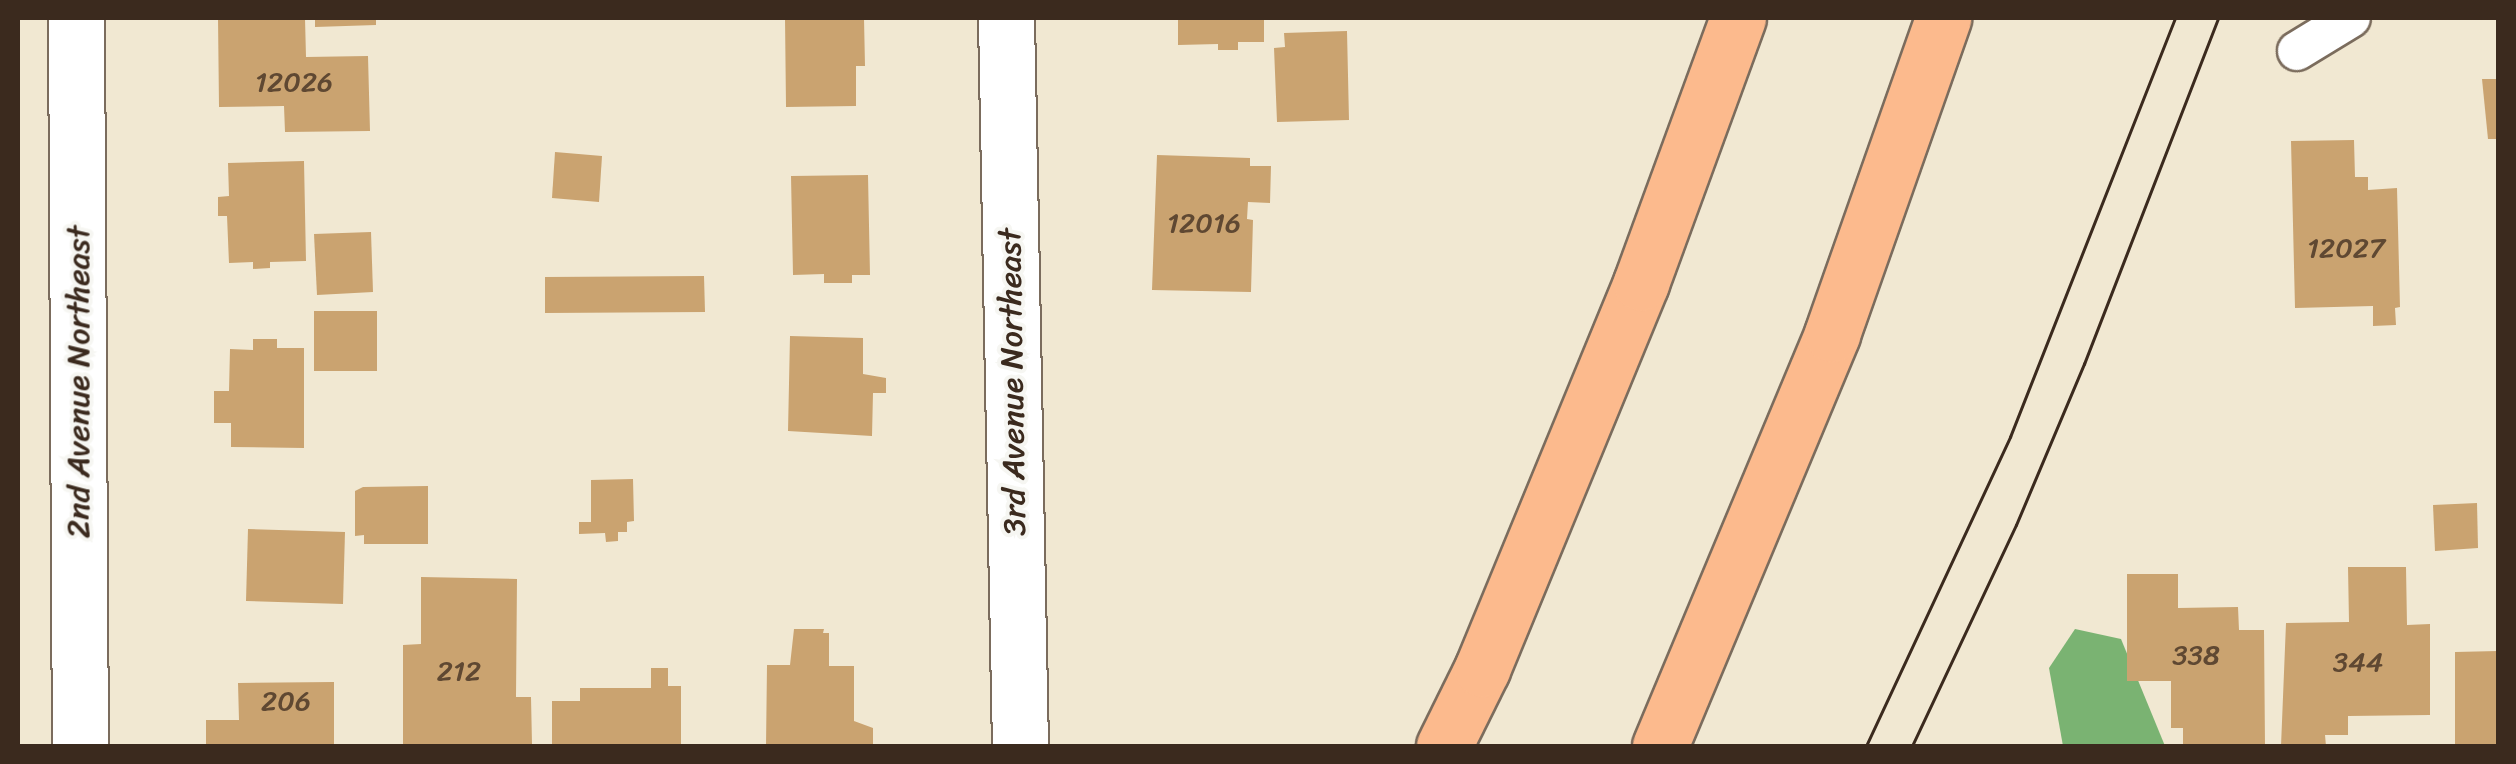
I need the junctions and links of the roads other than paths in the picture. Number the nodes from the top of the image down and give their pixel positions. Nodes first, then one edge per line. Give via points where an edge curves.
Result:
1 (76, 18) edge
2 (1006, 18) edge
3 (1738, 18) edge
4 (1943, 18) edge
5 (2350, 18) edge
6 (2297, 51) dead end
7 (80, 746) edge
8 (1020, 746) edge
9 (1444, 746) edge
10 (1660, 746) edge

1 - 7 street, 2nd Avenue Northeast
2 - 8 street, 3rd Avenue Northeast
3 - 9 highway via 1641,284
4 - 10 highway via 1832,334
5 - 6 lane

